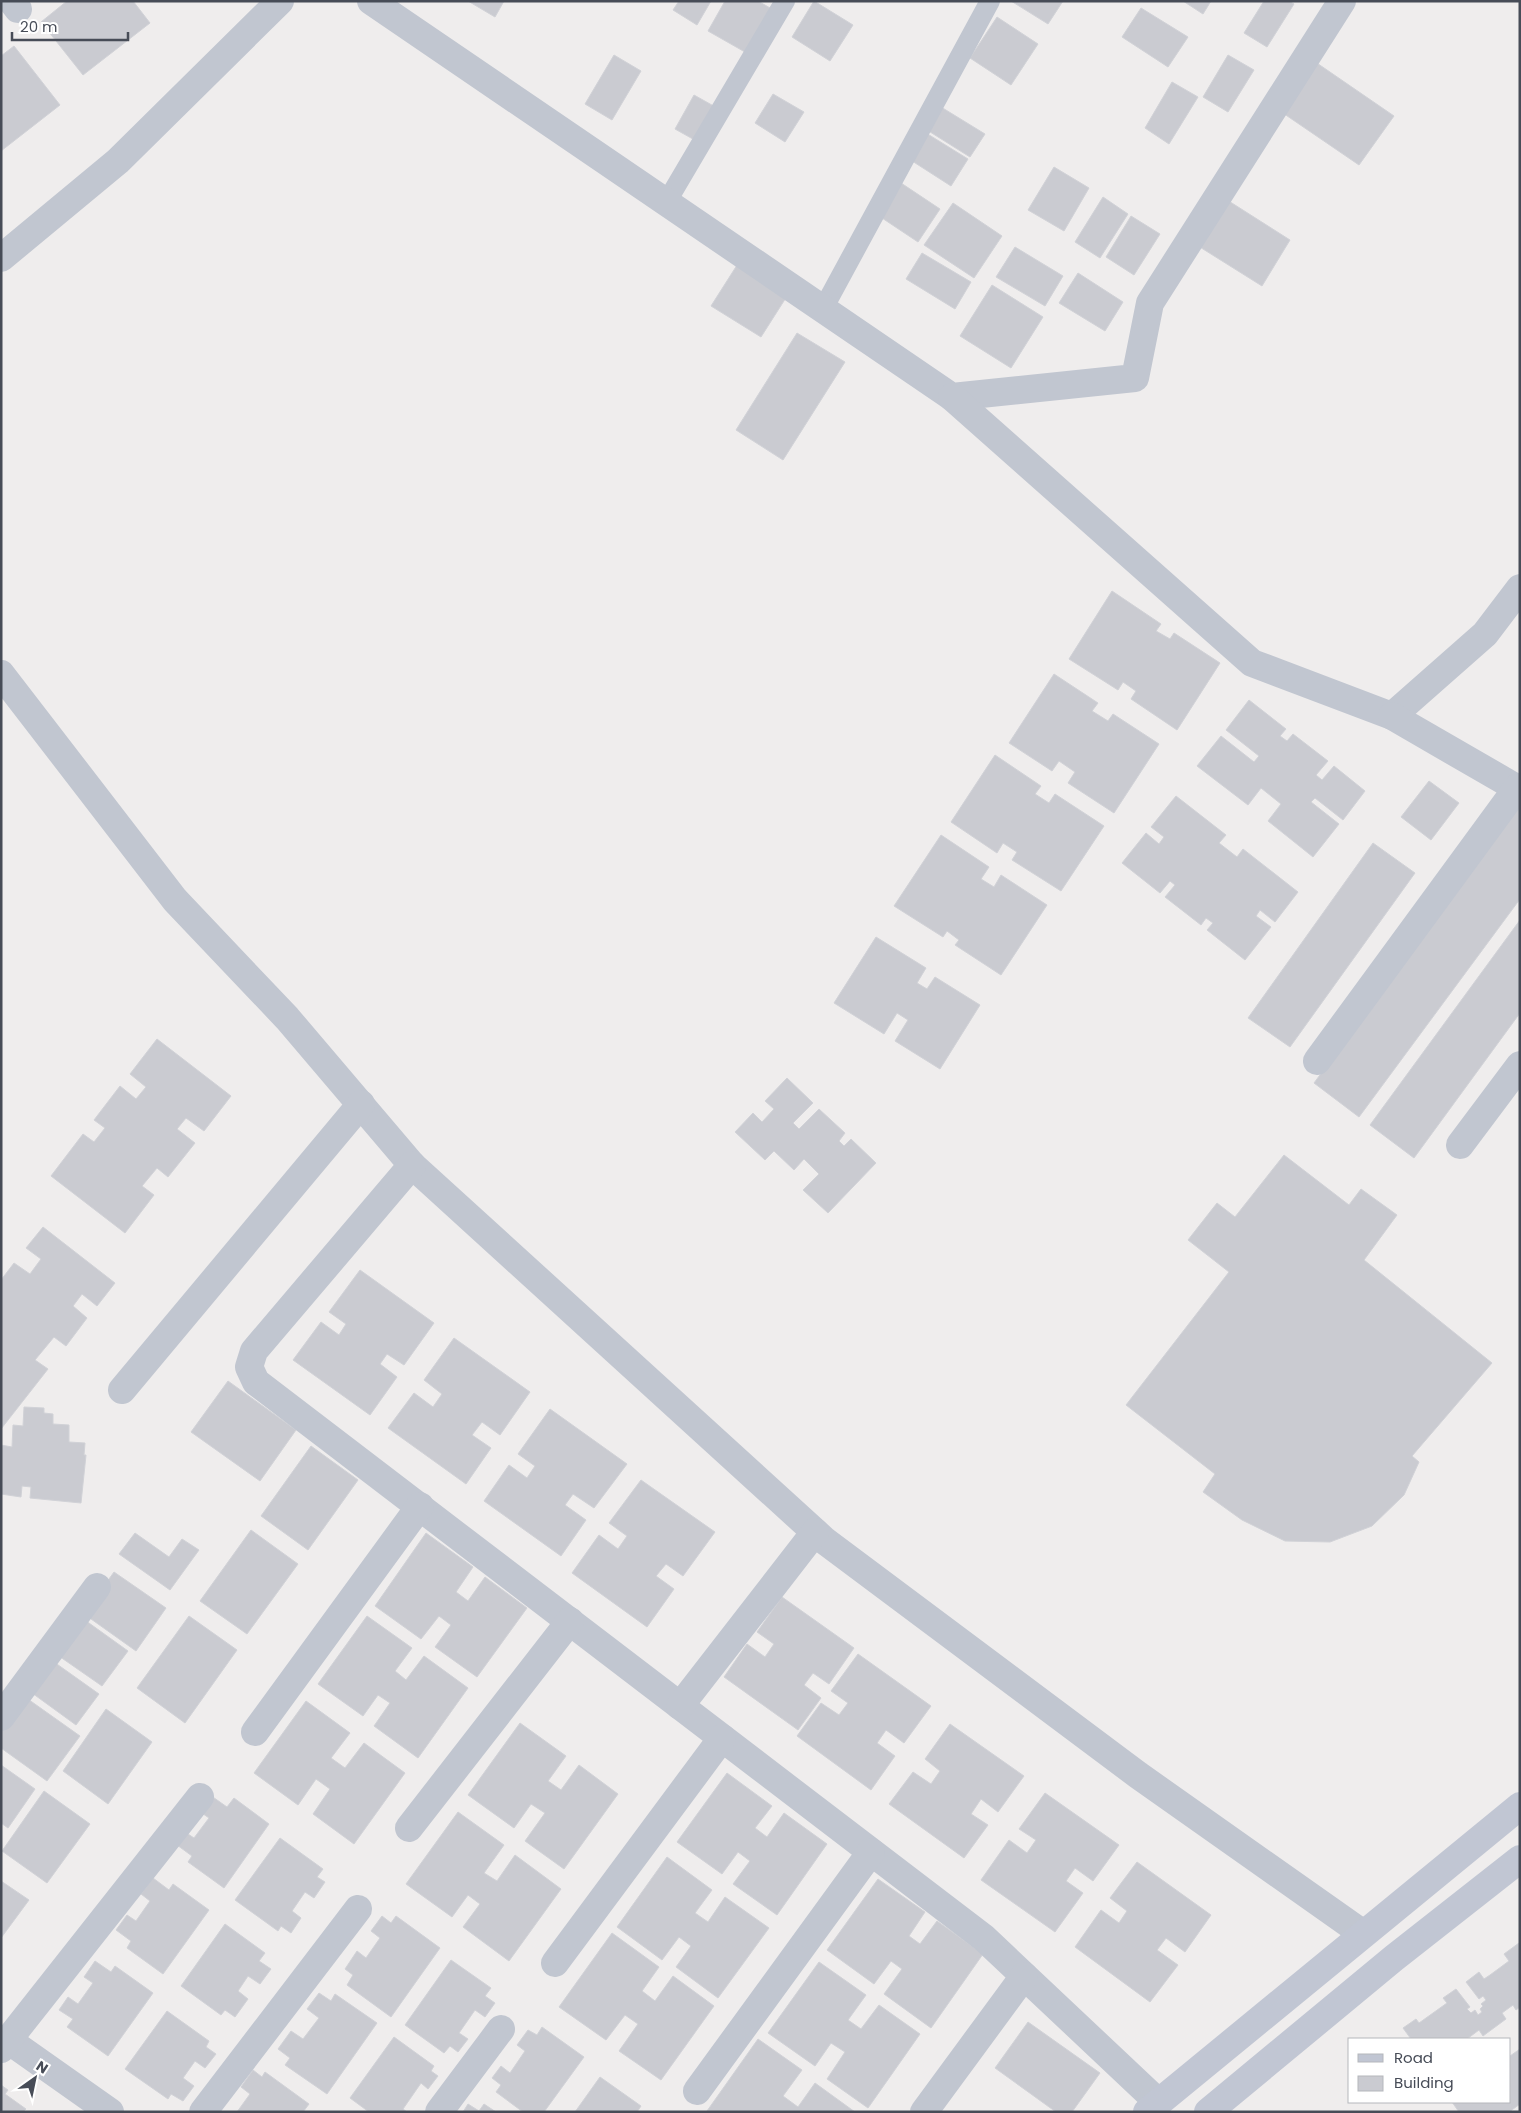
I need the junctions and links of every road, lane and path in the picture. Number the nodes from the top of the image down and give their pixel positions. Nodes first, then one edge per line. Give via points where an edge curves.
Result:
1 (280, 1) edge
2 (371, 1) edge
3 (785, 1) edge
4 (990, 1) edge
5 (1342, 1) edge
6 (666, 203) junction
7 (1, 258) edge
8 (823, 309) junction
9 (952, 397) junction
10 (1520, 588) edge
11 (1, 674) edge
12 (1392, 716) junction
13 (1518, 789) edge
14 (1317, 1061) dead end
15 (1520, 1065) edge
16 (361, 1104) junction
17 (1460, 1145) dead end
18 (412, 1165) junction
19 (122, 1390) dead end
20 (420, 1506) junction
21 (815, 1532) junction
22 (97, 1588) dead end
23 (570, 1621) junction
24 (9, 1689) edge
25 (680, 1706) junction
26 (1, 1717) edge
27 (255, 1732) dead end
28 (722, 1738) junction
29 (200, 1797) dead end
30 (1520, 1806) edge
31 (409, 1828) dead end
32 (871, 1852) junction
33 (1520, 1860) edge
34 (358, 1909) dead end
35 (1362, 1933) junction
36 (1394, 1958) junction
37 (555, 1963) dead end
38 (1024, 1976) junction
39 (501, 2028) dead end
40 (5, 2044) edge
41 (697, 2091) dead end
42 (1153, 2107) edge
43 (110, 2112) edge
44 (203, 2112) edge
45 (440, 2112) edge
46 (924, 2112) edge
47 (1208, 2112) edge

1 - 7 street via 118,160
2 - 6 street
3 - 6 lane
4 - 8 lane
5 - 9 street via 1150,303 1135,378
6 - 8 street
8 - 9 street
9 - 12 street via 1252,663
10 - 12 street via 1485,634
11 - 16 street via 175,900 288,1018
12 - 13 street
13 - 14 street
15 - 17 street
16 - 18 street
16 - 19 street
18 - 20 street via 254,1351 249,1367 256,1382
18 - 21 street
20 - 23 street
20 - 27 street
21 - 25 street
21 - 35 street via 1138,1775
22 - 24 street
23 - 25 street
23 - 31 street
24 - 26 street
25 - 28 street
28 - 32 street
28 - 37 street
29 - 40 street
30 - 35 street
32 - 38 street via 984,1938
32 - 41 street
33 - 36 street
34 - 44 street
35 - 36 street
35 - 42 street
36 - 47 street
38 - 42 street
38 - 46 street
39 - 45 street
40 - 43 street

